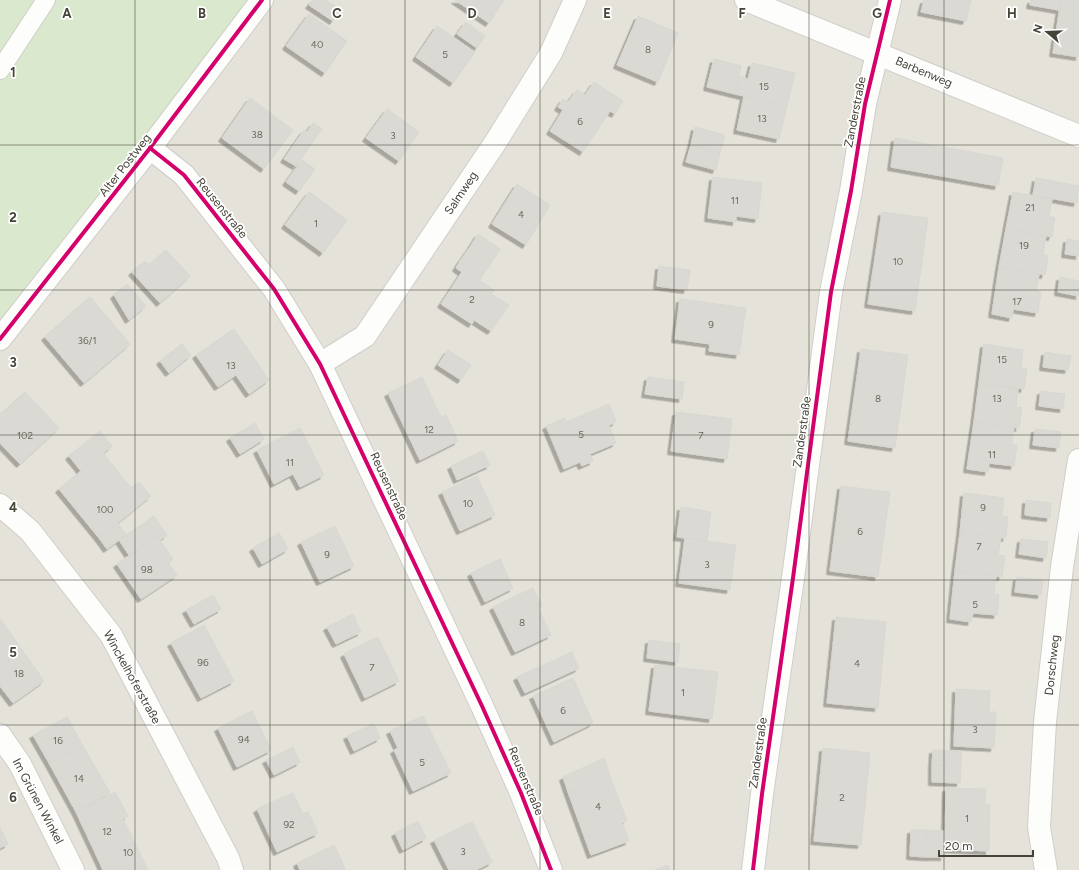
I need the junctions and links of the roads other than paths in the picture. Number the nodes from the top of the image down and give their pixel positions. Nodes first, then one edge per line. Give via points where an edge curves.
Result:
1 (46, 0) edge
2 (262, 0) edge
3 (575, 0) edge
4 (746, 0) edge
5 (890, 0) edge
6 (877, 53) junction
7 (0, 70) edge
8 (1079, 136) edge
9 (150, 148) junction
10 (0, 339) edge
11 (320, 364) junction
12 (1079, 460) edge
13 (0, 505) edge
14 (0, 735) edge
15 (73, 870) edge
16 (232, 870) edge
17 (551, 870) edge
18 (753, 870) edge
19 (1046, 870) edge

1 - 7 lane
2 - 9 street, Alter Postweg
3 - 11 street, Salmweg via 551,53 503,130 365,336
4 - 6 street, Barbenweg
5 - 6 street, Zanderstraße
6 - 8 street, Barbenweg
6 - 18 street, Zanderstraße via 865,104 830,301
9 - 10 street, Alter Postweg
9 - 11 street, Reusenstraße via 184,175 274,289
11 - 17 street, Reusenstraße via 485,713 521,793
12 - 19 street, Dorschweg via 1062,567 1045,722 1039,827
13 - 16 street, Winckelhoferstraße via 30,531 111,635
14 - 15 street, Im Grünen Winkel via 20,764

